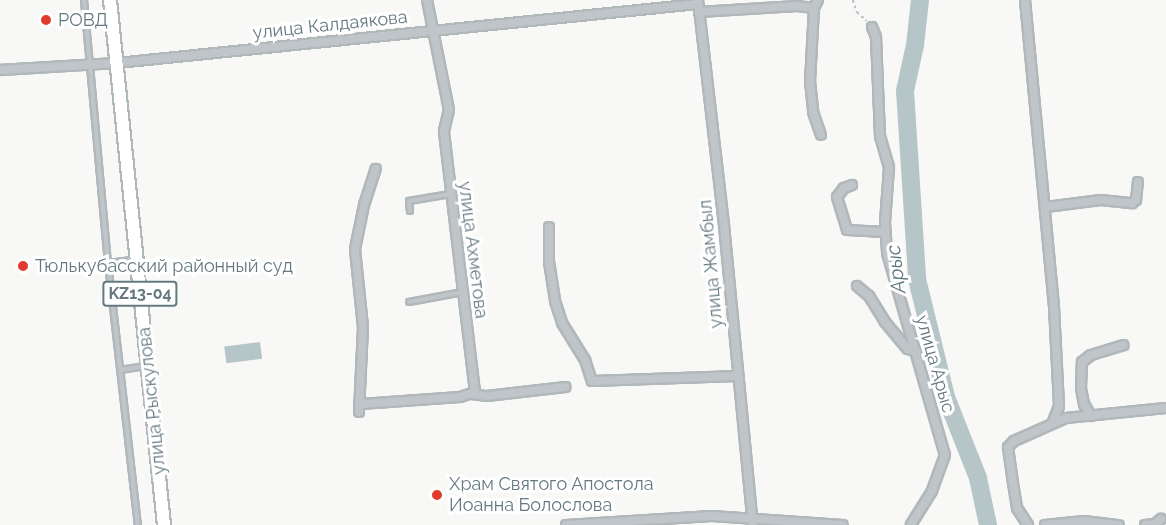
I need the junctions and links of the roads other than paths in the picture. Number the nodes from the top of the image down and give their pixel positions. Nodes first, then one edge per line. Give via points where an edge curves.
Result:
1 (84, 0) edge
2 (110, 0) edge
3 (427, 0) edge
4 (818, 0) edge
5 (1025, 0) edge
6 (766, 4) edge
7 (698, 5) edge
8 (814, 8) junction
9 (872, 27) road end
10 (434, 30) junction
11 (117, 63) junction
12 (92, 64) junction
13 (0, 70) edge
14 (821, 135) dead end
15 (376, 170) dead end
16 (1138, 182) dead end
17 (852, 185) dead end
18 (451, 194) junction
19 (1046, 207) junction
20 (410, 211) dead end
21 (549, 227) dead end
22 (885, 232) junction
23 (137, 259) junction
24 (108, 263) junction
25 (857, 286) dead end
26 (464, 292) junction
27 (409, 302) dead end
28 (1124, 345) dead end
29 (917, 352) junction
30 (148, 366) junction
31 (120, 370) junction
32 (738, 375) junction
33 (564, 387) dead end
34 (472, 394) junction
35 (1059, 406) junction
36 (1166, 408) edge
37 (1091, 416) junction
38 (1069, 418) junction
39 (1053, 422) junction
40 (1161, 519) dead end
41 (752, 522) edge
42 (138, 525) edge
43 (164, 525) edge
44 (566, 525) edge
45 (843, 525) edge
46 (911, 525) edge
47 (1028, 525) edge
48 (1045, 525) edge
49 (1119, 525) edge
50 (1145, 525) edge

1 - 12 lane
2 - 11 main road, KZ13-04
3 - 10 street, улица Ахметова
4 - 8 street
5 - 19 street
6 - 7 street, улица Калдаякова
6 - 8 street, улица Калдаякова
7 - 10 street, улица Калдаякова
7 - 32 street, улица Жамбыл
8 - 14 street via 811,94
9 - 22 street, улица Арыс via 876,37 880,136 889,168
10 - 11 street, улица Калдаякова
10 - 18 street, улица Ахметова via 449,110 444,131
11 - 12 street, улица Калдаякова
11 - 23 main road, улица Рыскулова / KZ13-04
12 - 13 street, улица Калдаякова
12 - 24 lane
15 - 34 street via 355,249 363,327 360,408
16 - 19 street via 1136,200 1132,203 1101,200
17 - 22 street via 837,197 847,230
18 - 20 lane via 409,201
18 - 26 street, улица Ахметова
19 - 35 street
21 - 32 street via 555,301 562,324 585,360 592,381
22 - 29 street, улица Арыс via 887,253
23 - 24 lane
23 - 30 main road, улица Рыскулова / KZ13-04
24 - 31 lane
25 - 29 street via 869,296 908,349
26 - 27 lane
26 - 34 street, улица Ахметова via 476,392
28 - 37 street via 1082,362 1081,388
29 - 46 street, улица Арыс via 945,455 932,490
30 - 31 lane
30 - 43 main road, улица Рыскулова / KZ13-04
31 - 42 lane
32 - 41 street, улица Жамбыл
33 - 34 street via 487,396
35 - 38 street
35 - 39 street
36 - 37 street
37 - 38 street
38 - 39 street
39 - 47 street via 1008,447 1017,508
40 - 50 street
41 - 44 street via 712,516
41 - 45 street
48 - 49 street via 1084,521

